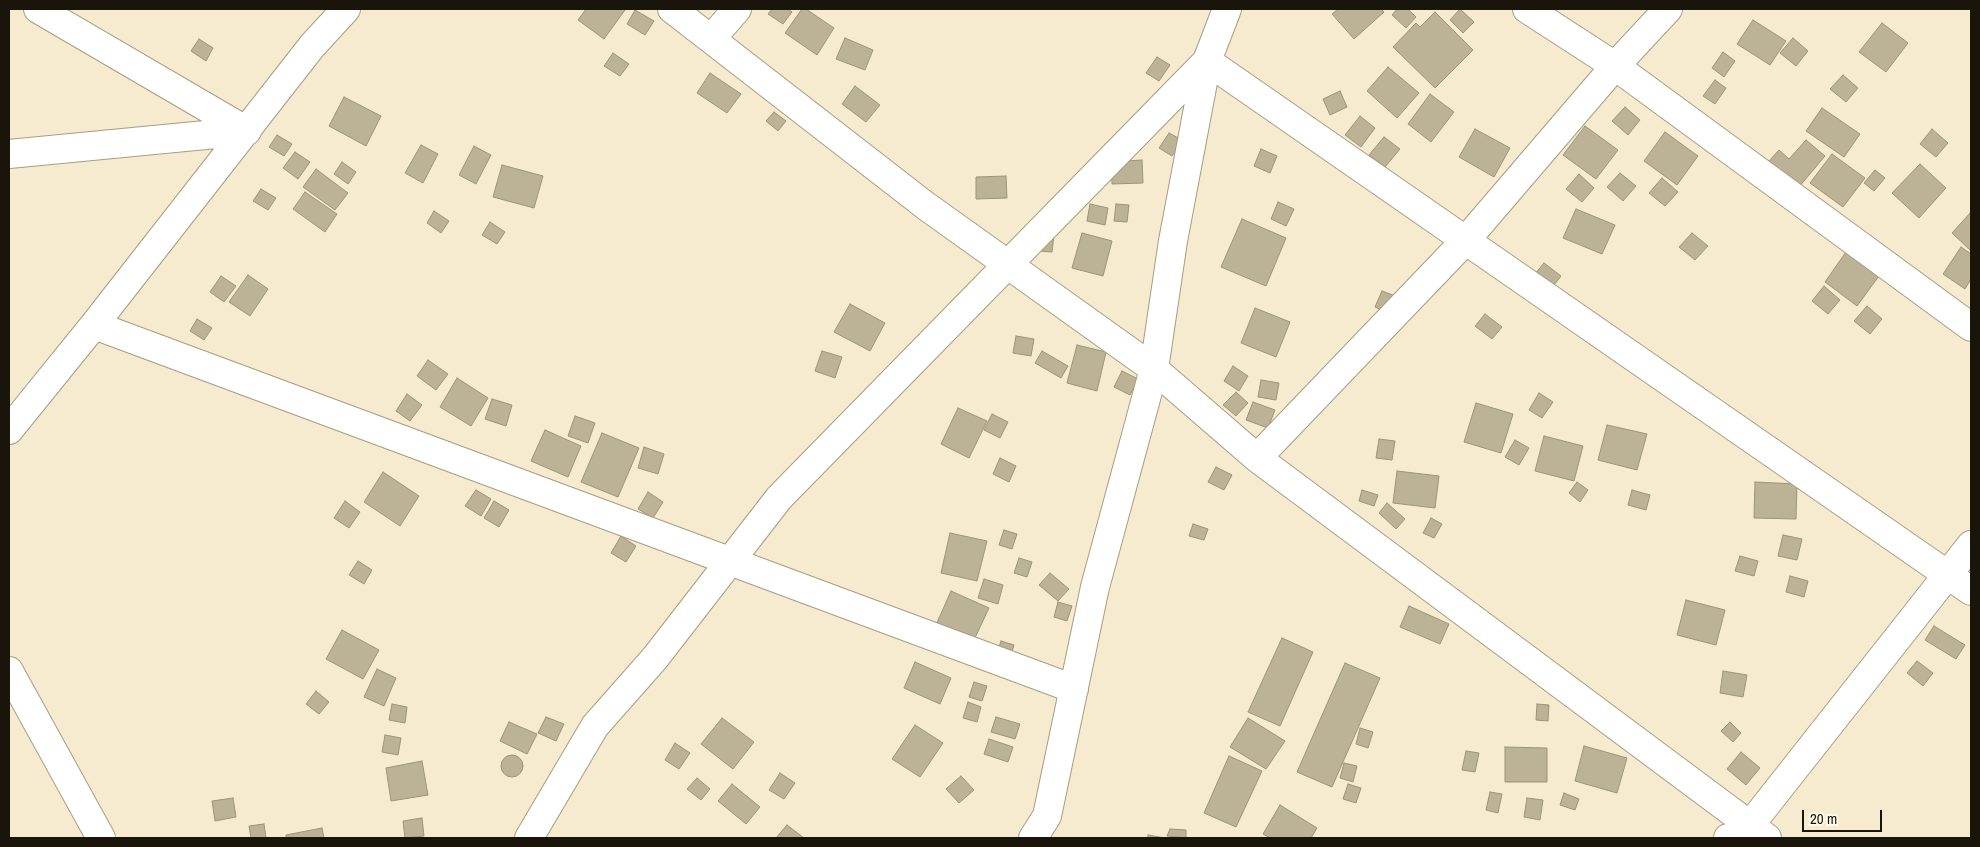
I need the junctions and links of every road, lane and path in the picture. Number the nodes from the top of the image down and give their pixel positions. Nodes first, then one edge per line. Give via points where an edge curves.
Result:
1 (38, 9) edge
2 (346, 9) edge
3 (672, 9) edge
4 (737, 9) edge
5 (1227, 9) edge
6 (1527, 9) edge
7 (1668, 9) edge
8 (711, 39) junction
9 (1206, 61) junction
10 (1615, 66) junction
11 (247, 131) junction
12 (9, 154) edge
13 (1466, 240) junction
14 (1007, 264) junction
15 (94, 325) junction
16 (1971, 328) edge
17 (1154, 369) junction
18 (9, 430) edge
19 (1257, 458) junction
20 (1971, 545) edge
21 (730, 562) junction
22 (1947, 574) junction
23 (1971, 591) edge
24 (9, 671) edge
25 (1074, 689) junction
26 (1048, 827) edge
27 (1746, 835) edge
28 (101, 838) edge
29 (529, 838) edge
30 (1032, 838) edge

1 - 11 street
2 - 11 street via 312,46
3 - 8 street
4 - 8 street
5 - 9 street
6 - 10 street
7 - 10 street
8 - 14 street via 926,206
9 - 13 street
9 - 14 street
9 - 17 street via 1173,241
10 - 13 street
10 - 16 street
11 - 12 street
11 - 15 street
13 - 19 street
13 - 22 street
14 - 17 street
14 - 21 street via 779,498
15 - 18 street
15 - 21 street
17 - 19 street
17 - 25 street via 1095,587
19 - 27 street
20 - 22 street
21 - 25 street
21 - 29 street via 655,658 595,726
22 - 23 street
22 - 27 street
24 - 28 street
25 - 26 street
26 - 30 street

